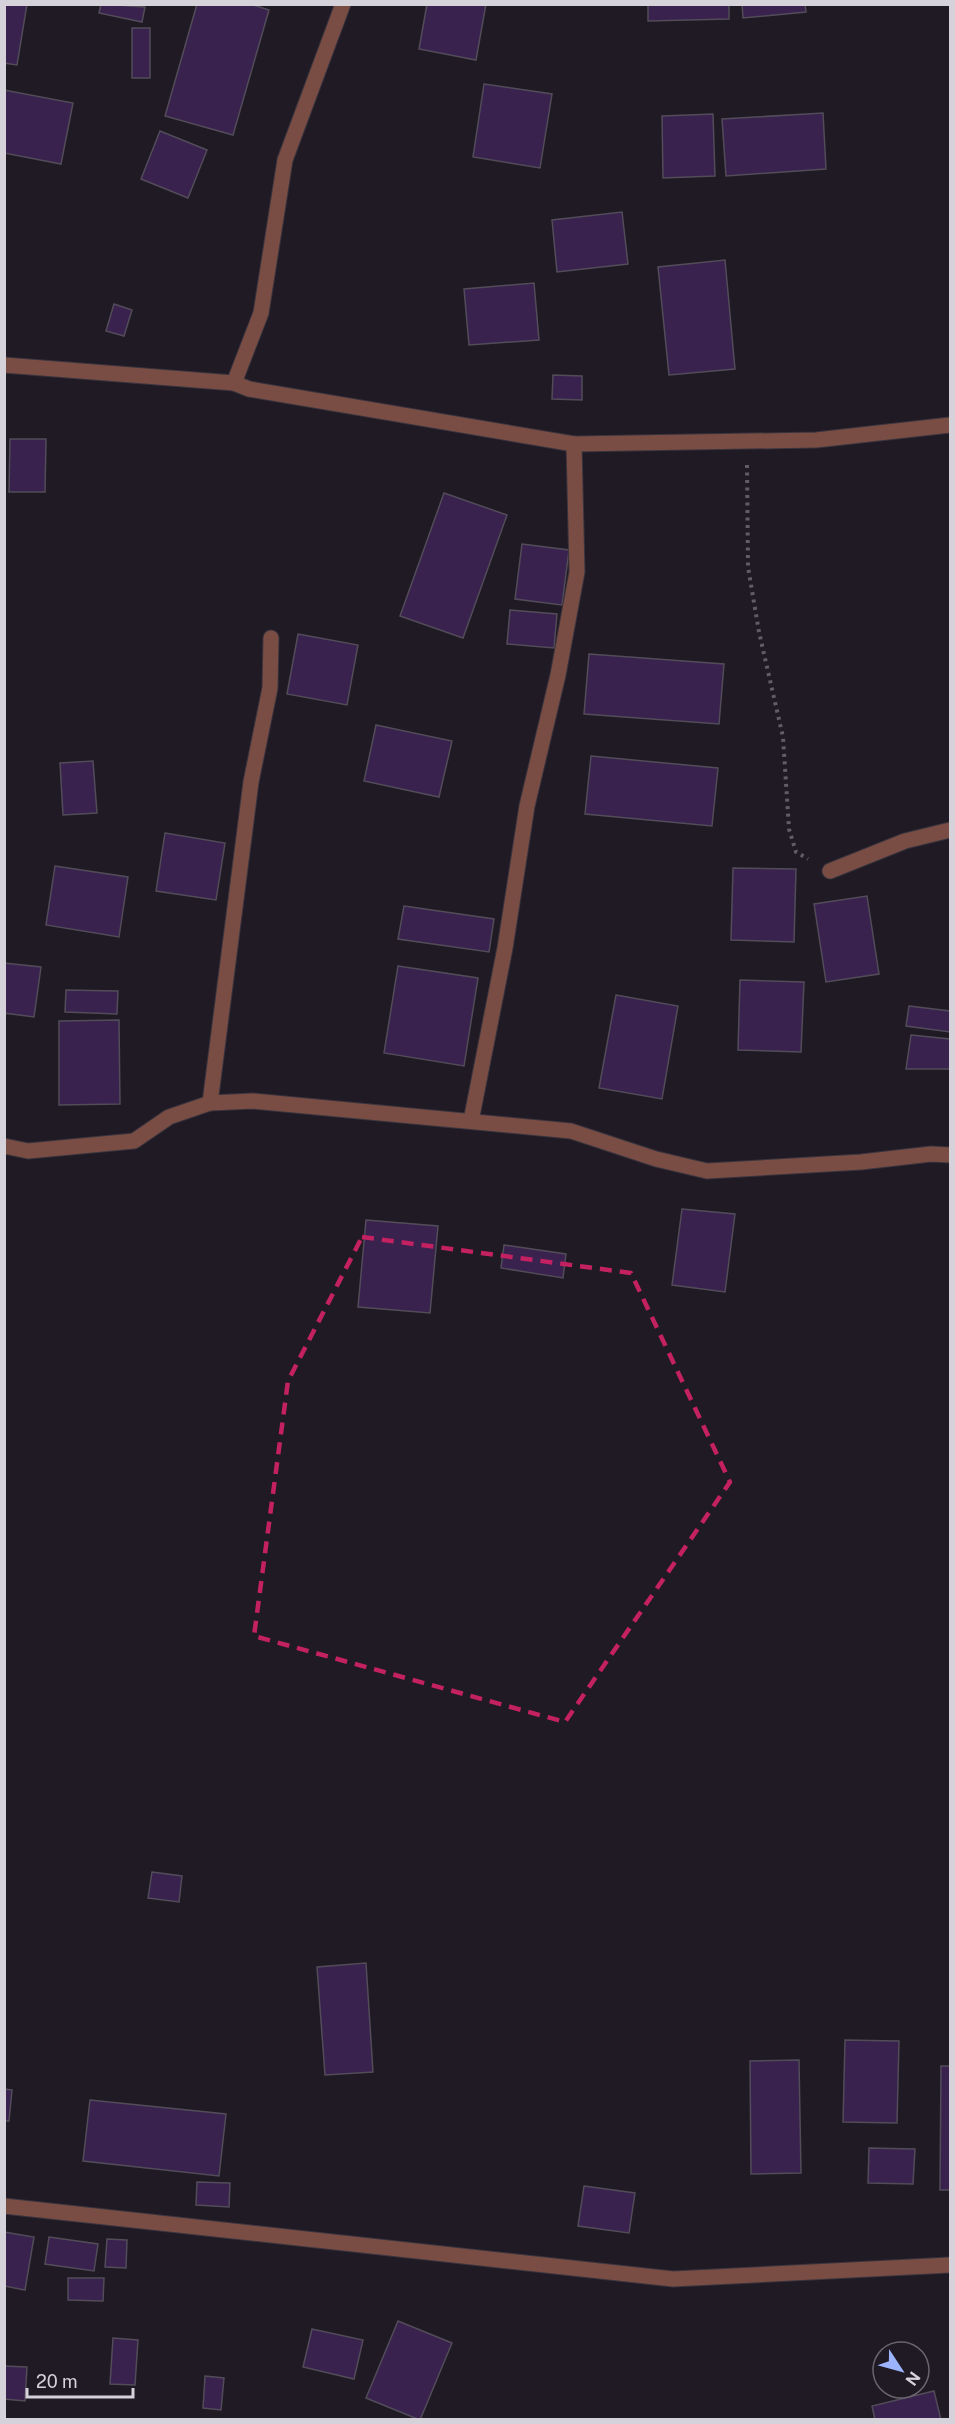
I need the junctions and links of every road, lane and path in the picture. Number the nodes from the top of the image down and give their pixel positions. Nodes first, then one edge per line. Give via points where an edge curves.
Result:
1 (344, 4) edge
2 (4, 365) edge
3 (234, 383) junction
4 (951, 425) edge
5 (746, 440) junction
6 (574, 444) junction
7 (271, 638) dead end
8 (951, 830) edge
9 (830, 871) joint
10 (210, 1103) junction
11 (471, 1121) junction
12 (4, 1146) edge
13 (951, 1155) edge
14 (4, 2206) edge
15 (951, 2265) edge

1 - 3 street via 285,160 261,313
2 - 3 street
3 - 6 street via 249,389
4 - 5 street via 816,440
5 - 6 street
5 - 9 path via 748,567 783,737 789,829 796,852
6 - 11 street via 577,572 527,806 506,948
7 - 10 street via 270,688 251,782
8 - 9 street via 905,841
10 - 11 street via 253,1101
10 - 12 street via 168,1117 134,1141 27,1151
11 - 13 street via 571,1131 707,1171
14 - 15 street via 674,2279

